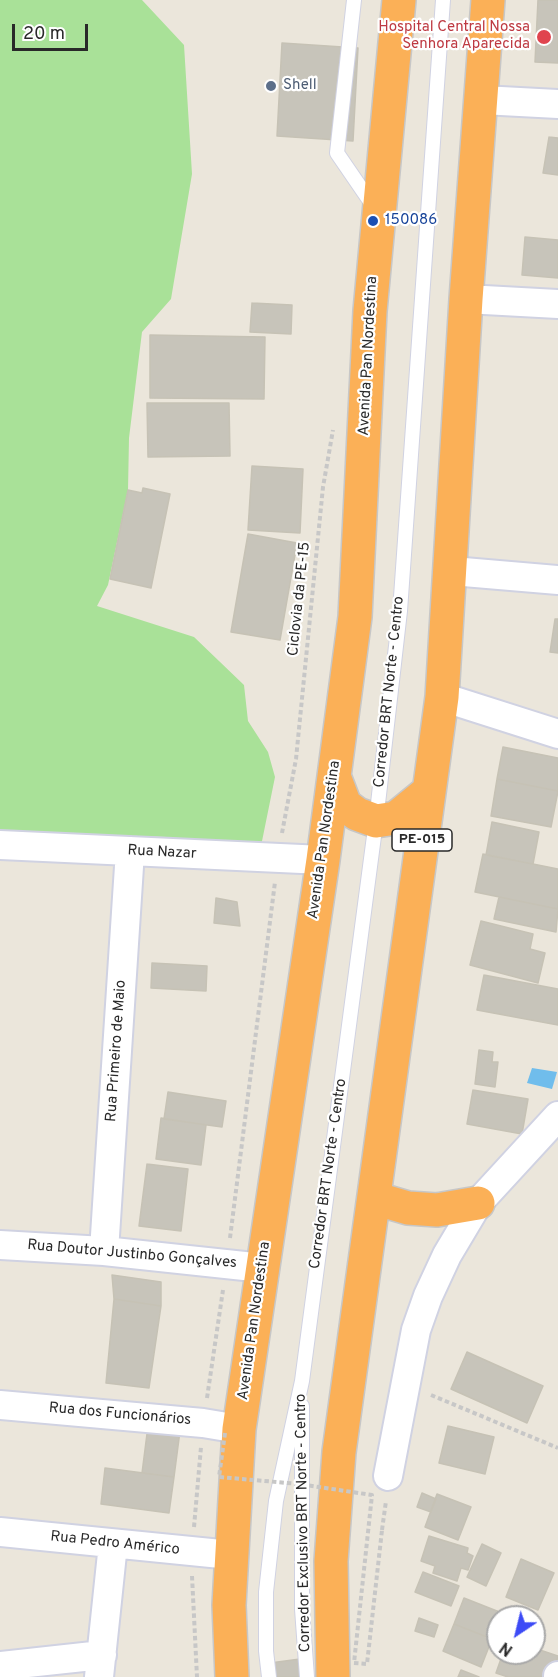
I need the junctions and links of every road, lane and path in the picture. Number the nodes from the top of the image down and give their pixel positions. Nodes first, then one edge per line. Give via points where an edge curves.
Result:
1 (354, 0) edge
2 (399, 0) edge
3 (443, 0) edge
4 (488, 0) edge
5 (482, 100) junction
6 (558, 104) edge
7 (380, 212) junction
8 (466, 299) junction
9 (558, 304) edge
10 (334, 420) dead end
11 (452, 571) junction
12 (558, 580) edge
13 (442, 697) junction
14 (558, 734) edge
15 (334, 776) junction
16 (429, 791) junction
17 (376, 821) junction
18 (0, 844) edge
19 (130, 851) junction
20 (277, 859) junction
21 (323, 860) junction
22 (558, 1116) edge
23 (374, 1198) junction
24 (478, 1203) junction
25 (0, 1245) edge
26 (104, 1251) junction
27 (263, 1268) junction
28 (302, 1381) junction
29 (406, 1385) junction
30 (0, 1405) edge
31 (232, 1431) junction
32 (558, 1448) edge
33 (388, 1476) dead end
34 (382, 1530) dead end
35 (0, 1532) edge
36 (113, 1544) junction
37 (231, 1554) junction
38 (0, 1666) edge
39 (100, 1666) edge
40 (232, 1677) edge
41 (269, 1677) edge
42 (308, 1677) edge
43 (333, 1677) edge

1 - 7 lane via 337,153
2 - 7 highway, Avenida Pan Nordestina
3 - 17 lane, Corredor BRT Norte - Centro via 400,612
4 - 5 highway, PE-015
5 - 6 street
5 - 8 highway, PE-015
7 - 15 highway, Avenida Pan Nordestina via 370,311 355,617
8 - 9 street
8 - 11 highway, PE-015
10 - 20 path, Ciclovia da PE-15 via 323,488 296,759
11 - 12 street
11 - 13 highway, PE-015
13 - 14 street
13 - 16 highway, PE-015
15 - 17 highway via 345,805
15 - 21 highway, Avenida Pan Nordestina
16 - 17 highway via 396,818
16 - 23 highway, PE-015
17 - 28 lane, Corredor BRT Norte - Centro
18 - 19 street, Rua Nazar
19 - 20 street, Rua Nazar
19 - 26 street, Rua Primeiro de Maio
20 - 21 street, Rua Nazar
21 - 27 highway, Avenida Pan Nordestina
22 - 24 street
23 - 24 highway via 408,1208 437,1210
23 - 43 highway, PE-015 via 339,1452 331,1561
24 - 29 street via 428,1296 416,1330
25 - 26 street, Rua Doutor Justinbo Gonçalves
26 - 27 street, Rua Doutor Justinbo Gonçalves
27 - 31 highway, Avenida Pan Nordestina
28 - 41 lane, Corredor Exclusivo BRT Norte - Centro via 276,1501 266,1592
28 - 42 lane, Corredor Exclusivo BRT Norte - Centro via 302,1609
29 - 32 path
29 - 33 street
30 - 31 street, Rua dos Funcionários via 203,1423
31 - 34 path, bridge via 219,1477 372,1495 354,1663 367,1664
31 - 37 highway, Avenida Pan Nordestina
35 - 36 street, Rua Pedro Américo
36 - 37 street, Rua Pedro Américo
36 - 39 street
37 - 40 highway, Avenida Pan Nordestina
38 - 39 street

